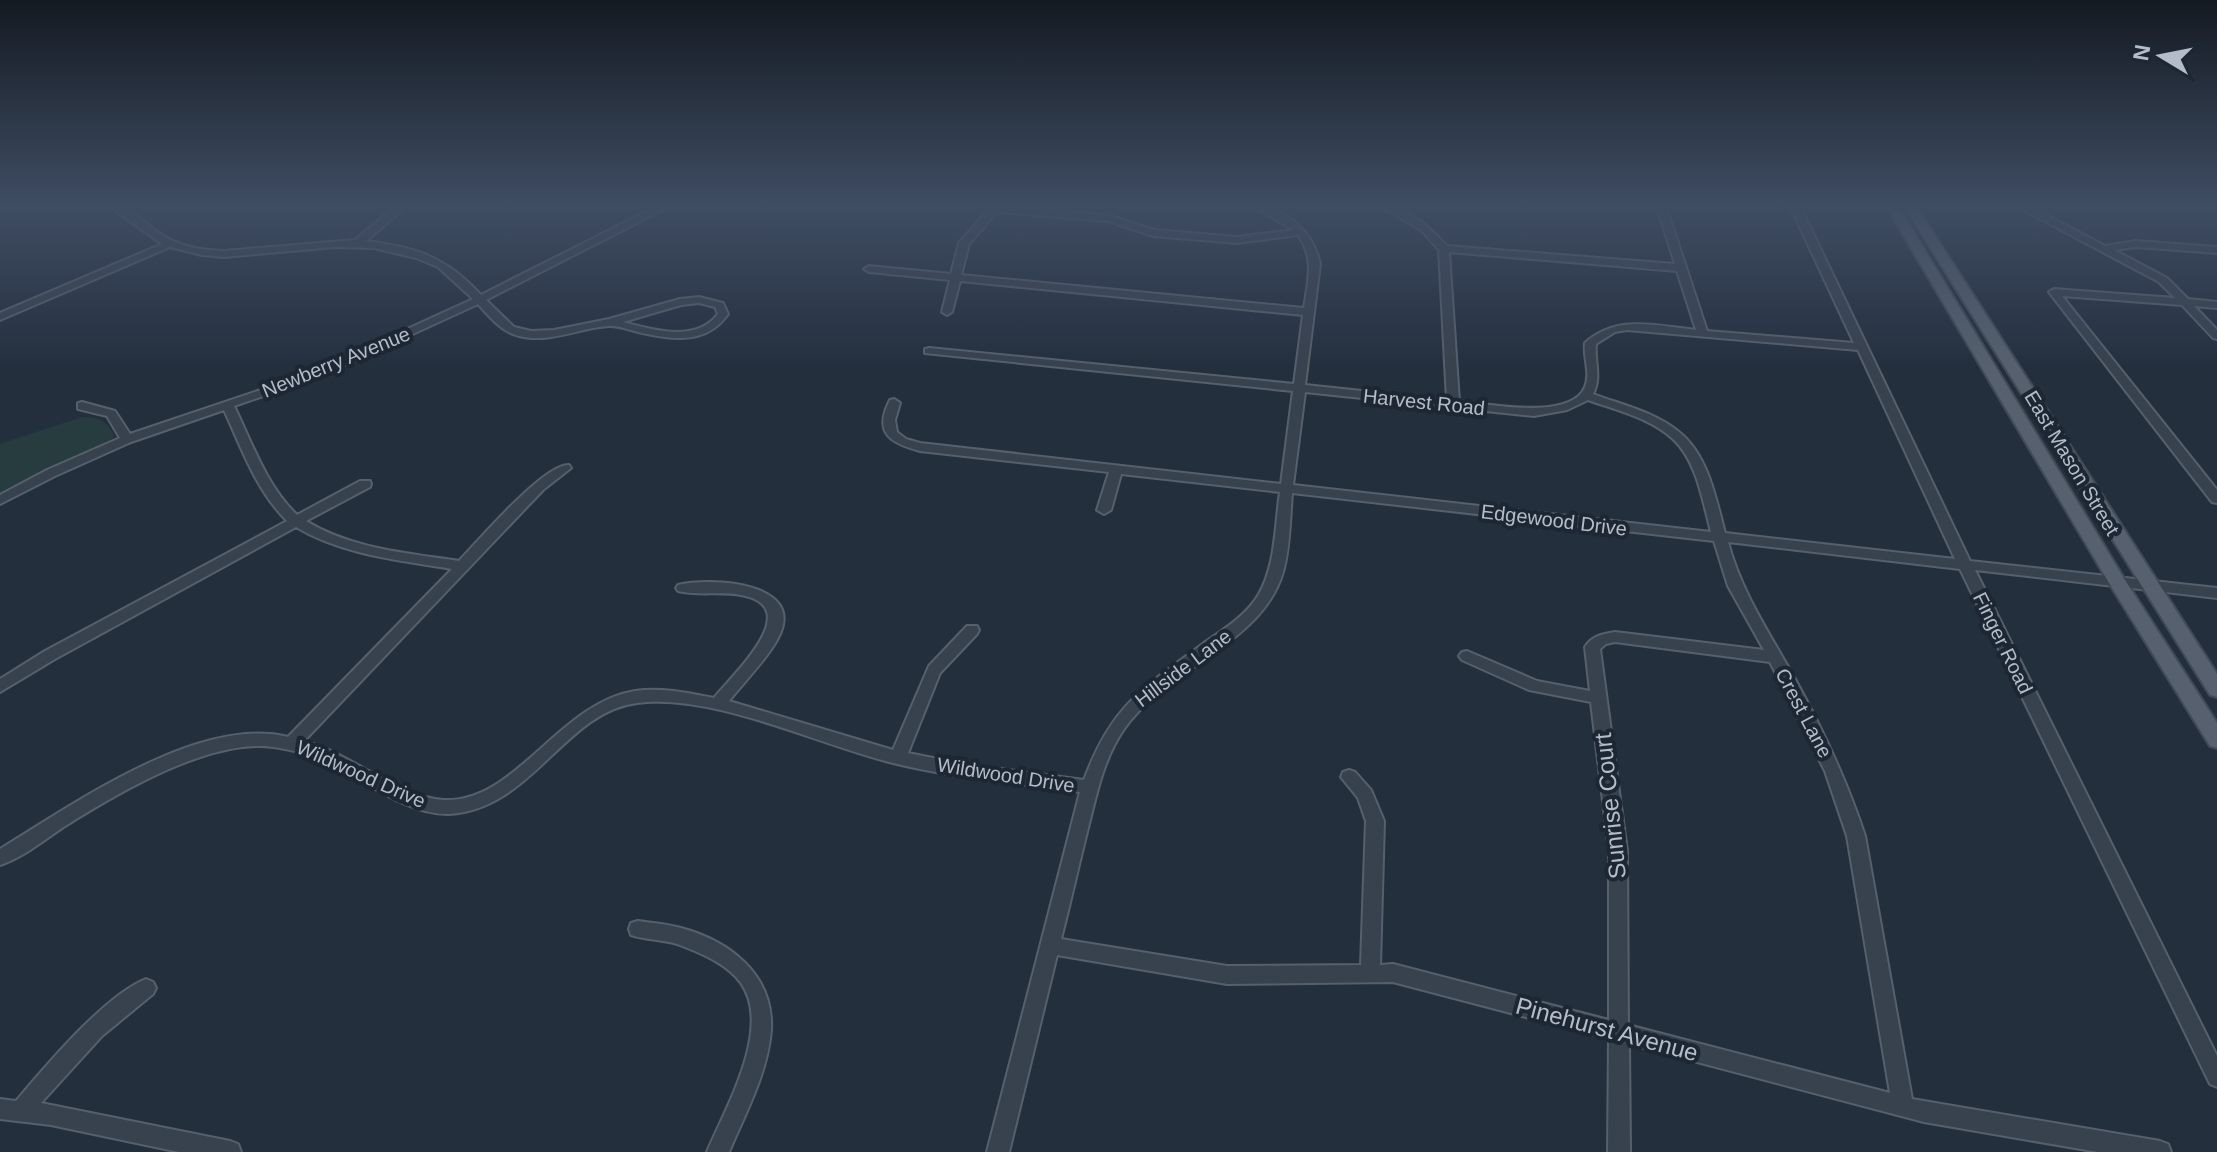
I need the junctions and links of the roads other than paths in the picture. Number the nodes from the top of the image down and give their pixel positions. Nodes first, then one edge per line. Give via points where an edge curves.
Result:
1 (133, 260) edge
2 (431, 260) edge
3 (558, 260) edge
4 (961, 260) edge
5 (1314, 260) edge
6 (1445, 260) edge
7 (1578, 260) edge
8 (1678, 260) edge
9 (1821, 260) edge
10 (1924, 260) edge
11 (1944, 260) edge
12 (2124, 260) edge
13 (1681, 268) junction
14 (869, 269) dead end
15 (956, 278) junction
16 (481, 299) junction
17 (2186, 303) junction
18 (2217, 305) edge
19 (947, 312) dead end
20 (1310, 312) junction
21 (0, 317) edge
22 (611, 322) junction
23 (1702, 332) junction
24 (2217, 336) edge
25 (1862, 347) junction
26 (928, 352) dead end
27 (1300, 389) junction
28 (1586, 395) junction
29 (894, 403) dead end
30 (227, 404) junction
31 (1453, 405) junction
32 (82, 406) dead end
33 (127, 439) junction
34 (565, 468) dead end
35 (1116, 470) junction
36 (365, 484) dead end
37 (1287, 489) junction
38 (2217, 499) edge
39 (0, 500) edge
40 (1104, 510) dead end
41 (295, 520) junction
42 (1717, 538) junction
43 (462, 566) junction
44 (1966, 567) junction
45 (2118, 583) junction
46 (2150, 586) junction
47 (683, 588) dead end
48 (2217, 593) edge
49 (972, 630) dead end
50 (1467, 656) dead end
51 (1773, 657) junction
52 (0, 686) edge
53 (2217, 690) edge
54 (1598, 698) junction
55 (717, 705) junction
56 (2217, 740) edge
57 (293, 743) junction
58 (898, 757) junction
59 (1349, 777) dead end
60 (1090, 787) junction
61 (0, 858) edge
62 (638, 929) dead end
63 (1050, 946) junction
64 (1370, 974) junction
65 (146, 988) dead end
66 (1619, 1032) junction
67 (2217, 1077) edge
68 (1903, 1106) junction
69 (11, 1110) edge
70 (230, 1152) edge
71 (718, 1152) edge
72 (998, 1152) edge
73 (1619, 1152) edge
74 (2160, 1152) edge

1 - 21 street
2 - 16 street via 456,273
3 - 16 street, Newberry Avenue
4 - 15 street
5 - 20 street, Hillside Lane
6 - 31 street
7 - 13 street
8 - 13 street
9 - 25 street, Finger Road
10 - 45 main road, East Mason Street
11 - 46 main road, East Mason Street
12 - 17 street via 2163,280
13 - 23 street
14 - 15 street
15 - 19 street
15 - 20 street
16 - 22 street via 509,329 522,334
16 - 30 street, Newberry Avenue via 315,375
17 - 18 street
17 - 24 street
17 - 38 street via 2054,292
20 - 27 street, Hillside Lane
22 - 22 street via 689,335 714,326 723,311 714,303 689,300
23 - 25 street
23 - 28 street via 1627,327 1599,335 1589,350 1593,381
25 - 44 street, Finger Road
26 - 27 street, Harvest Road
27 - 31 street, Harvest Road
27 - 37 street, Hillside Lane
28 - 31 street, Harvest Road via 1546,411
28 - 42 street, Crest Lane via 1652,421 1686,444 1697,461
29 - 35 street, Edgewood Drive via 887,425 906,443
30 - 33 street, Newberry Avenue
30 - 41 street via 271,494
32 - 33 street via 111,414
33 - 39 street, Newberry Avenue
34 - 43 street via 538,487
35 - 37 street, Edgewood Drive
35 - 40 street
36 - 41 street
37 - 42 street, Edgewood Drive
37 - 60 street, Hillside Lane via 1276,572 1264,598 1240,624 1133,704 1108,737
41 - 43 street via 348,544
41 - 52 street
42 - 44 street, Edgewood Drive
42 - 51 street, Crest Lane via 1735,586
43 - 57 street
44 - 45 street, Edgewood Drive
44 - 67 street, Finger Road
45 - 46 street, Edgewood Drive
45 - 56 main road, East Mason Street
46 - 48 street, Edgewood Drive
46 - 53 main road, East Mason Street
47 - 55 street via 749,591 766,599 776,613 772,636
49 - 58 street via 934,670
50 - 54 street via 1534,686
51 - 54 street, Sunrise Court via 1607,637 1595,643 1591,653
51 - 68 street, Crest Lane via 1848,805
54 - 66 street, Sunrise Court via 1618,851
55 - 57 street, Wildwood Drive via 661,696 607,705 504,788 456,806 422,802
55 - 58 street, Wildwood Drive
57 - 61 street, Wildwood Drive via 245,741 182,756 138,776
58 - 60 street, Wildwood Drive
59 - 64 street via 1365,795 1375,821
60 - 63 street, Hillside Lane
62 - 71 street via 686,938 729,959 754,986 762,1039
63 - 64 street, Pinehurst Avenue via 1227,975
63 - 72 street, Hillside Lane
64 - 66 street, Pinehurst Avenue via 1393,973
65 - 69 street via 98,1024
66 - 68 street, Pinehurst Avenue
66 - 73 street, Sunrise Court
68 - 74 street, Pinehurst Avenue
69 - 70 street

